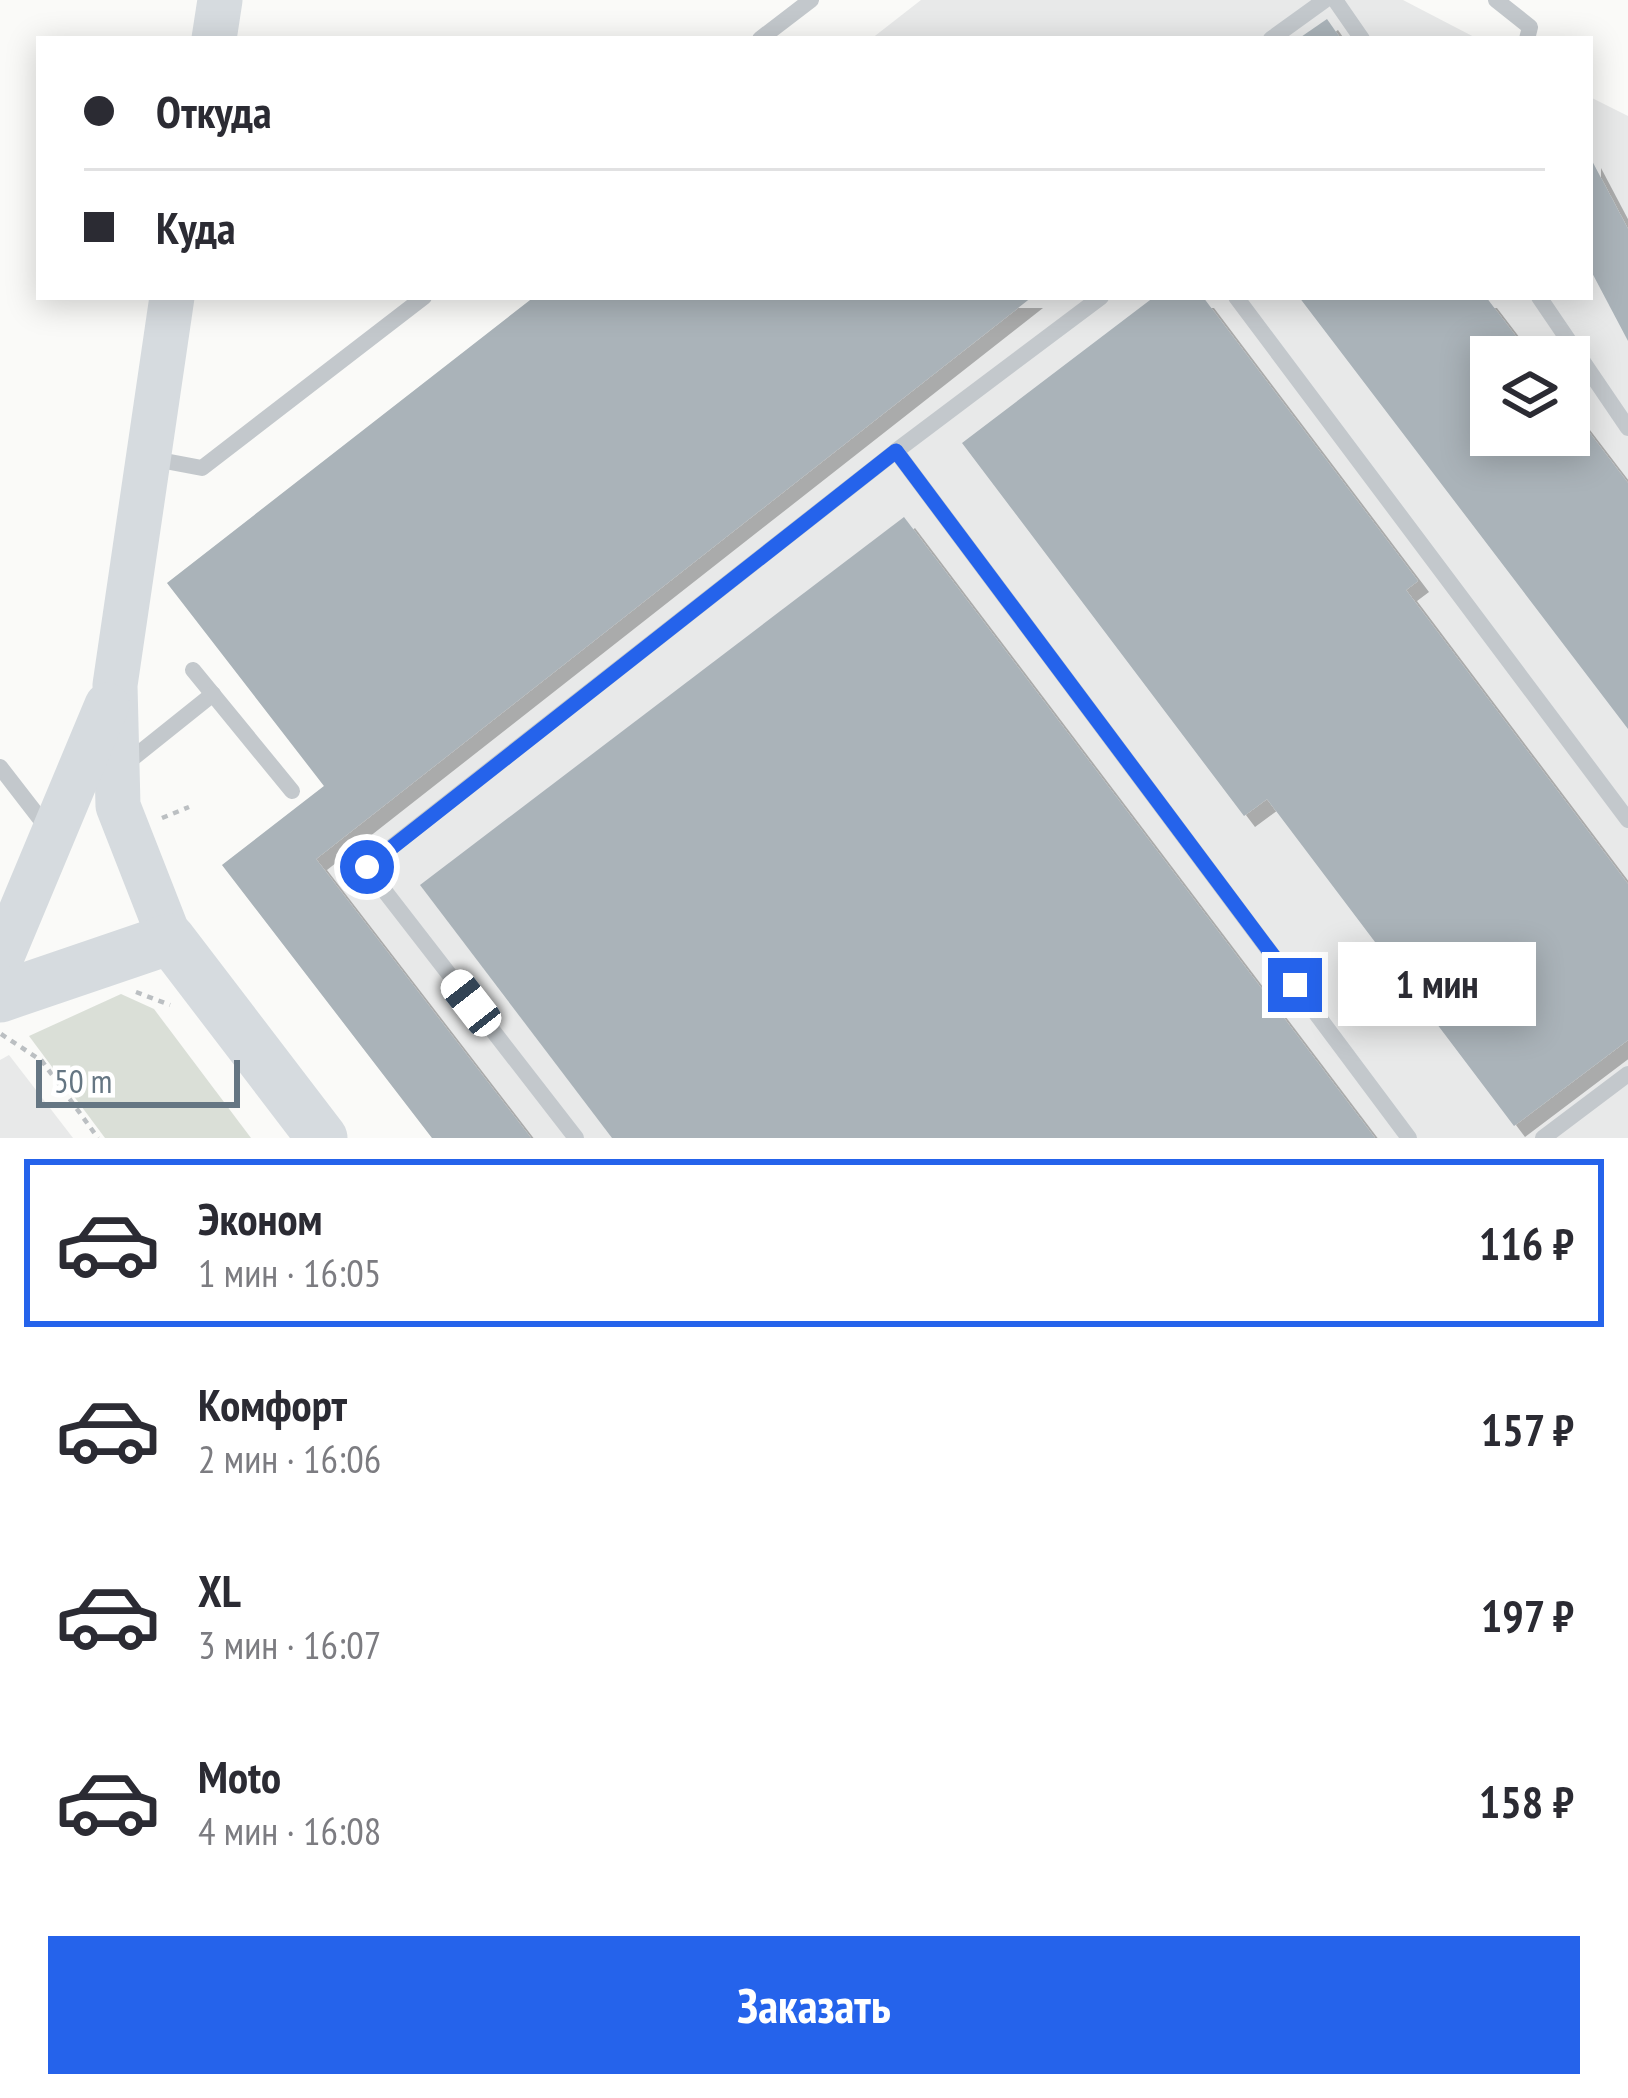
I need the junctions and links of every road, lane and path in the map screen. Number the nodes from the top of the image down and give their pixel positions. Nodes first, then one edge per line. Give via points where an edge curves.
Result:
1 (220, 0) edge
2 (811, 0) edge
3 (1325, 0) edge
4 (1336, 0) edge
5 (1496, 0) edge
6 (214, 36) edge
7 (767, 36) edge
8 (1275, 36) edge
9 (1360, 36) edge
10 (1528, 36) edge
11 (172, 300) edge
12 (420, 300) edge
13 (1097, 300) edge
14 (1238, 300) edge
15 (1541, 300) edge
16 (1628, 428) edge
17 (896, 451) junction
18 (148, 458) junction
19 (194, 670) dead end
20 (115, 685) junction
21 (213, 694) junction
22 (0, 766) edge
23 (118, 770) junction
24 (292, 791) dead end
25 (189, 807) dead end
26 (162, 818) dead end
27 (1628, 820) edge
28 (52, 834) junction
29 (170, 939) junction
30 (0, 962) edge
31 (121, 986) dead end
32 (0, 997) edge
33 (176, 1007) dead end
34 (0, 1034) edge
35 (1628, 1073) edge
36 (98, 1138) edge
37 (322, 1138) edge
38 (576, 1138) edge
39 (1408, 1138) edge
40 (1543, 1138) edge

1 - 6 main road
2 - 7 lane
3 - 8 lane
4 - 9 lane
5 - 10 lane via 1531,27
11 - 18 main road
12 - 18 lane via 202,468
13 - 17 lane
14 - 27 lane
15 - 16 lane
17 - 38 lane via 367,867
17 - 39 lane
18 - 20 main road
19 - 21 lane
20 - 23 main road
20 - 28 main road
21 - 23 lane
21 - 24 lane
22 - 28 lane
23 - 29 main road via 118,806
25 - 26 path
28 - 30 main road
29 - 32 main road
29 - 37 main road
31 - 33 path
34 - 36 path via 42,1061
35 - 40 lane

